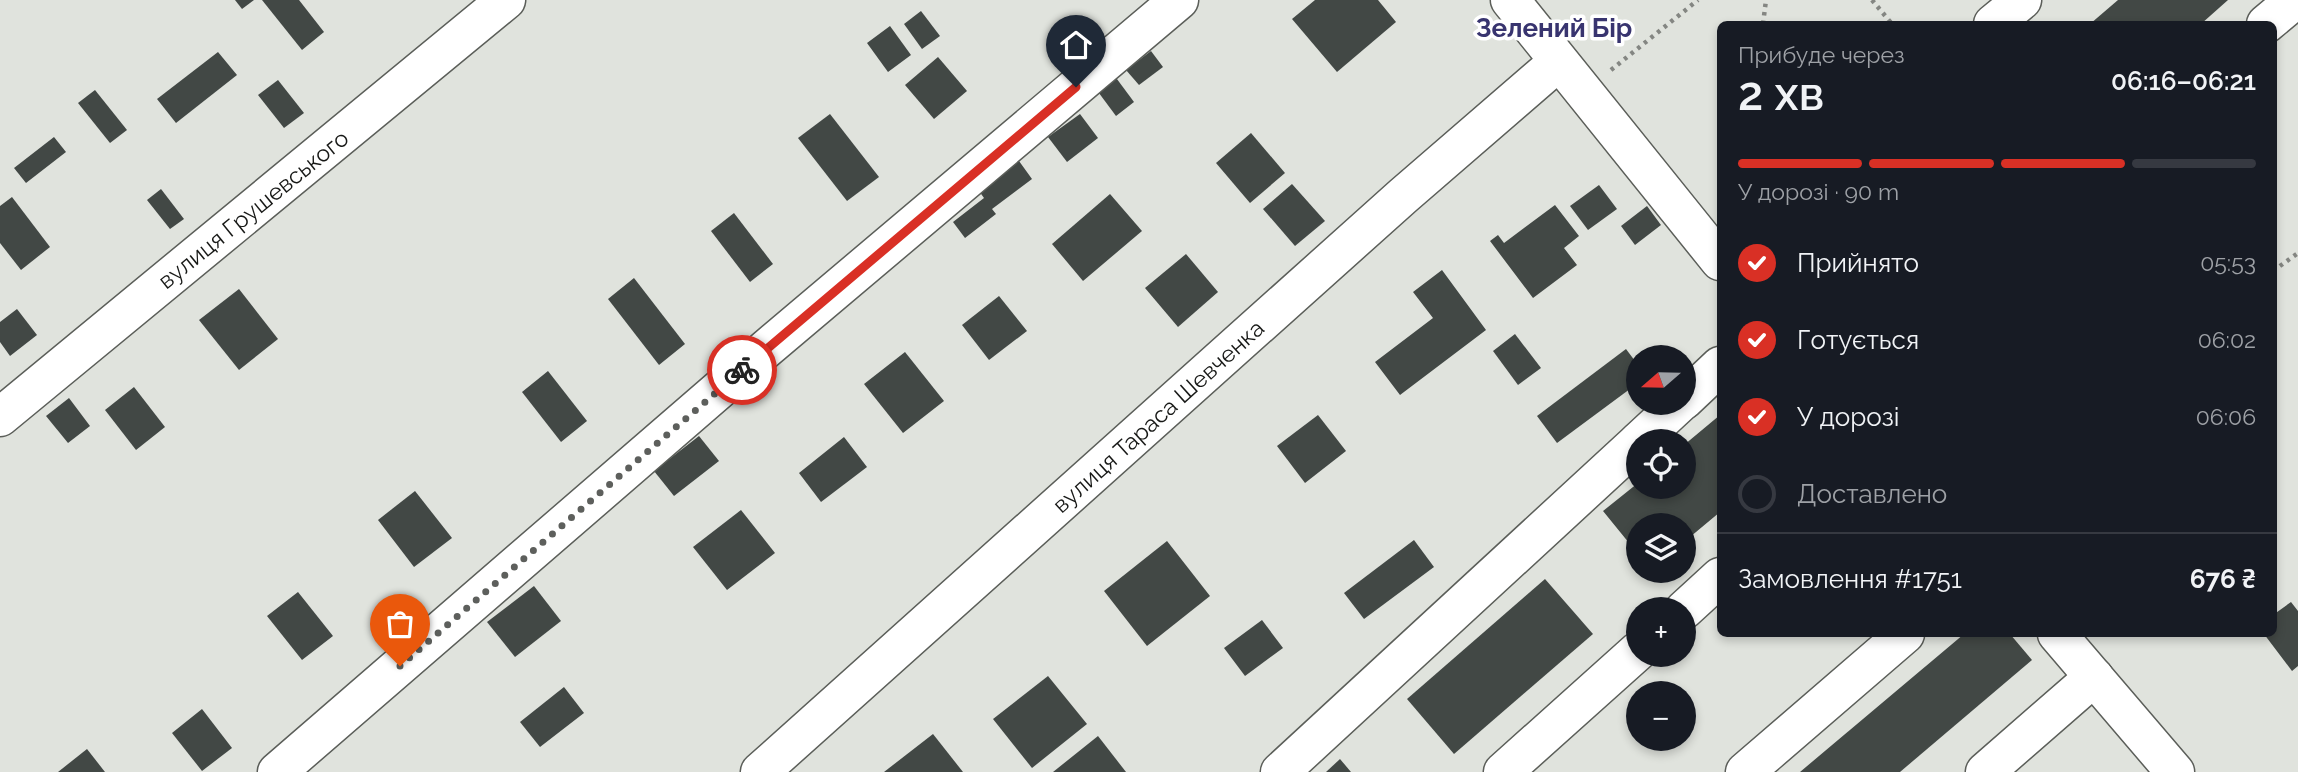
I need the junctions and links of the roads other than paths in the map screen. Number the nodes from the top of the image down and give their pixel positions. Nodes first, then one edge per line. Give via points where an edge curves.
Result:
1 (506, 0) edge
2 (1179, 0) edge
3 (1510, 0) edge
4 (2022, 0) edge
5 (1997, 21) edge
6 (1558, 62) junction
7 (1717, 250) edge
8 (1717, 369) edge
9 (1696, 388) edge
10 (1667, 415) edge
11 (0, 417) edge
12 (1652, 429) edge
13 (1626, 453) edge
14 (1717, 580) edge
15 (1696, 599) edge
16 (1902, 637) edge
17 (2060, 637) edge
18 (1626, 662) edge
19 (2094, 677) junction
20 (277, 772) edge
21 (760, 772) edge
22 (1280, 772) edge
23 (1503, 772) edge
24 (1746, 772) edge
25 (1985, 772) edge
26 (2175, 772) edge

1 - 11 street, вулиця Грушевського
2 - 20 street
3 - 6 street
4 - 5 street
6 - 7 street
6 - 21 street, вулиця Тараса Шевченка
8 - 9 street
10 - 12 street
13 - 22 street
14 - 15 street
16 - 24 street
17 - 19 street
18 - 23 street
19 - 25 street
19 - 26 street

